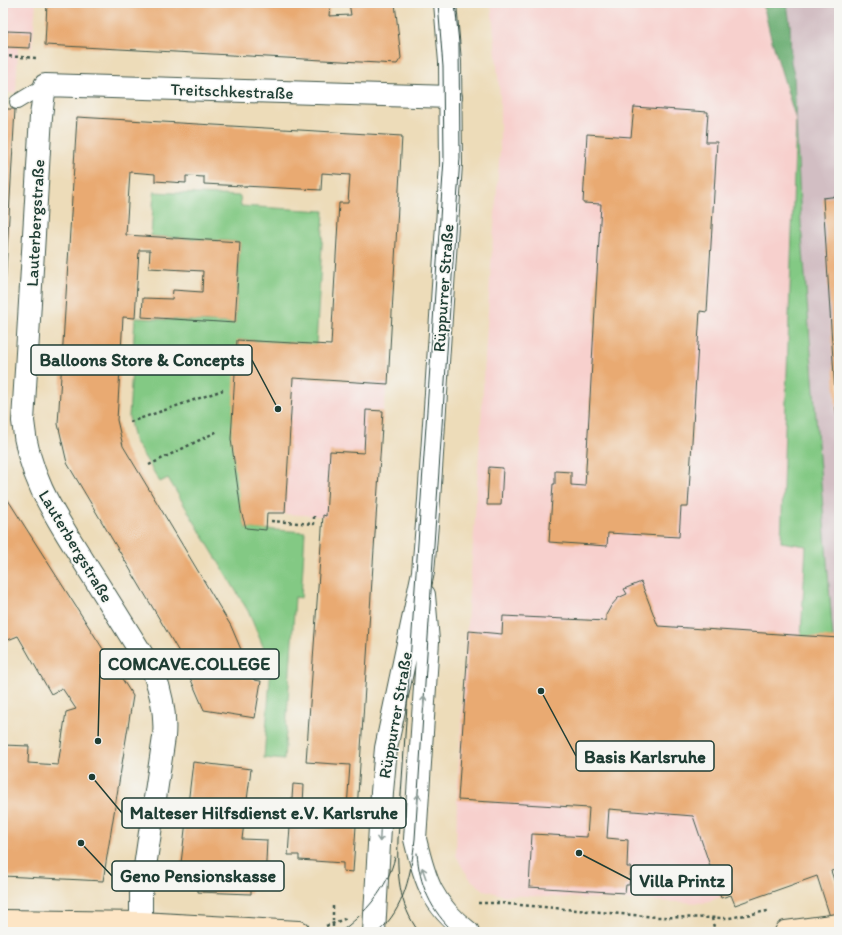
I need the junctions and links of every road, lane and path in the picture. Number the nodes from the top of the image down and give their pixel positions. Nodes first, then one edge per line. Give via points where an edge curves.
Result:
1 (445, 3) edge
2 (3, 56) edge
3 (38, 58) dead end
4 (45, 85) junction
5 (451, 97) junction
6 (17, 102) dead end
7 (133, 349) dead end
8 (225, 355) dead end
9 (223, 390) dead end
10 (130, 422) dead end
11 (218, 431) dead end
12 (150, 465) dead end
13 (314, 515) dead end
14 (271, 521) dead end
15 (423, 572) junction
16 (439, 903) junction
17 (333, 906) dead end
18 (376, 906) junction
19 (3, 921) edge
20 (141, 923) junction
21 (333, 924) junction
22 (839, 925) edge
23 (321, 928) dead end
24 (299, 932) edge
25 (333, 932) edge
26 (374, 932) edge
27 (468, 932) edge
28 (715, 932) edge
29 (786, 932) edge

1 - 5 street, Rüppurrer Straße
2 - 3 path
4 - 5 street, Treitschkestraße
4 - 6 lane
4 - 20 street, Lauterbergstraße via 23,421 28,454 48,504 154,673 159,687 165,719 141,894
5 - 15 street, Rüppurrer Straße via 449,187
7 - 8 path
9 - 10 path
11 - 12 path
13 - 14 path via 314,524
16 -> 15 street, Rüppurrer Straße via 422,871 415,839 428,641
15 -> 18 street, Rüppurrer Straße via 386,748
16 - 27 street, Rüppurrer Straße via 453,920
16 - 28 path via 498,903 656,917 712,918
17 - 21 path
18 - 21 path
18 - 26 street, Rüppurrer Straße
19 - 20 main road
20 - 24 main road
21 - 23 path
21 - 25 path
22 - 29 main road

